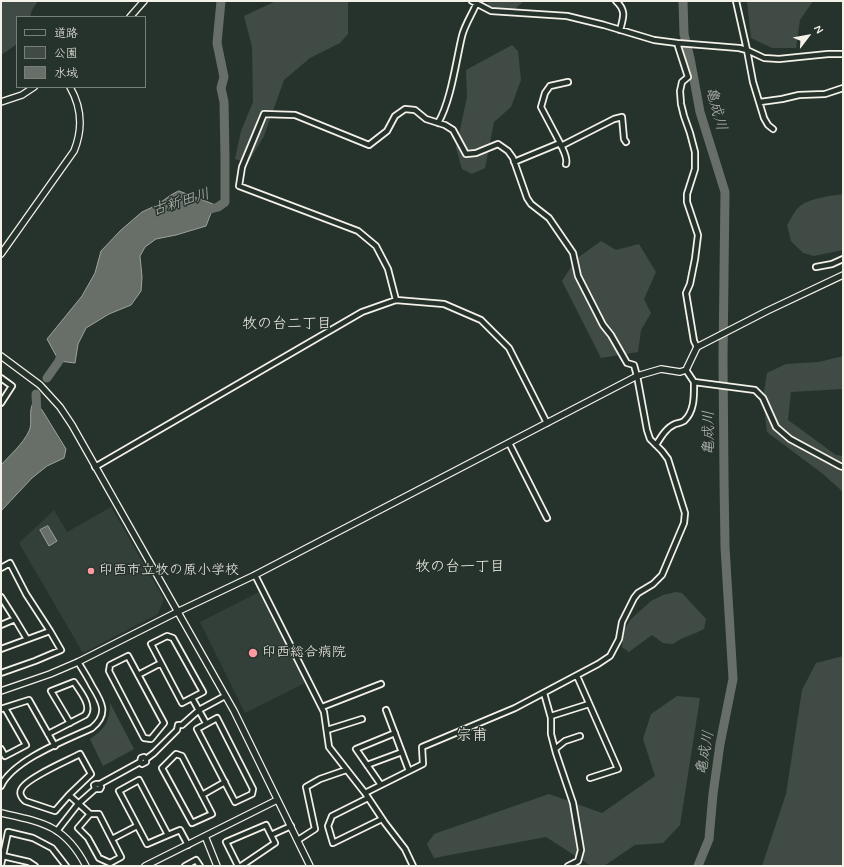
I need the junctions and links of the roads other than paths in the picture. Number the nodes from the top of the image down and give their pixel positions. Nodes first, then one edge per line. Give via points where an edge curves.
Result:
1 (144, 1) edge
2 (616, 1) edge
3 (736, 1) edge
4 (475, 2) edge
5 (131, 16) edge
6 (620, 30) junction
7 (677, 43) junction
8 (748, 50) junction
9 (843, 54) edge
10 (568, 82) dead end
11 (32, 88) edge
12 (71, 88) edge
13 (843, 88) edge
14 (1, 102) edge
15 (760, 102) junction
16 (438, 123) junction
17 (773, 129) dead end
18 (626, 142) dead end
19 (561, 145) junction
20 (514, 162) junction
21 (566, 164) dead end
22 (1, 254) edge
23 (843, 259) edge
24 (816, 267) dead end
25 (843, 275) edge
26 (396, 300) junction
27 (697, 347) junction
28 (1, 356) edge
29 (686, 370) junction
30 (637, 376) junction
31 (1, 378) edge
32 (694, 382) junction
33 (1, 403) edge
34 (547, 423) junction
35 (509, 443) junction
36 (656, 445) junction
37 (95, 467) junction
38 (843, 467) edge
39 (547, 518) dead end
40 (1, 568) edge
41 (255, 575) junction
42 (1, 597) edge
43 (177, 612) junction
44 (15, 620) junction
45 (1, 625) edge
46 (50, 631) junction
47 (27, 639) junction
48 (1, 648) edge
49 (78, 662) junction
50 (161, 663) junction
51 (1, 673) edge
52 (138, 675) junction
53 (577, 676) junction
54 (381, 684) dead end
55 (1, 691) edge
56 (544, 693) junction
57 (225, 696) junction
58 (192, 698) junction
59 (589, 704) junction
60 (322, 707) junction
61 (3, 708) edge
62 (199, 710) junction
63 (386, 710) dead end
64 (551, 716) junction
65 (362, 719) dead end
66 (70, 723) junction
67 (206, 723) junction
68 (327, 730) junction
69 (395, 733) junction
70 (48, 734) junction
71 (580, 736) dead end
72 (55, 746) junction
73 (554, 748) junction
74 (1, 749) edge
75 (402, 752) junction
76 (367, 765) junction
77 (346, 770) junction
78 (409, 771) junction
79 (590, 778) dead end
80 (225, 782) junction
81 (2, 784) edge
82 (381, 785) junction
83 (365, 793) junction
84 (69, 795) junction
85 (202, 795) junction
86 (368, 798) junction
87 (277, 800) junction
88 (78, 804) junction
89 (1, 813) edge
90 (90, 814) junction
91 (382, 819) junction
92 (137, 826) junction
93 (290, 826) junction
94 (57, 831) junction
95 (168, 835) junction
96 (271, 835) junction
97 (205, 836) junction
98 (112, 839) junction
99 (298, 840) junction
100 (188, 845) junction
101 (3, 856) junction
102 (24, 863) edge
103 (1, 865) edge
104 (36, 866) edge
105 (66, 866) edge
106 (86, 866) edge
107 (144, 866) edge
108 (184, 866) edge
109 (200, 866) edge
110 (217, 866) edge
111 (238, 866) edge
112 (241, 866) edge
113 (310, 866) edge
114 (413, 866) edge
115 (568, 866) edge

1 - 5 street
2 - 6 street via 624,14
3 - 8 street
4 - 6 street via 491,11 567,16
4 - 16 street via 462,34 447,100
6 - 7 street via 654,40
7 - 8 street
7 - 27 street via 688,77 680,86 681,104 695,152 695,169 687,202 698,235 690,284 686,293
8 - 9 street via 764,58 779,59
8 - 15 street via 753,82
10 - 19 street via 550,86 541,107
11 - 14 street via 22,95
12 - 22 street via 77,100 80,117 80,135 74,150
13 - 15 street via 825,94 799,95
15 - 17 street via 764,118
16 - 20 street via 453,130 466,154 476,153 498,144 508,151
16 - 26 street via 426,119 415,110 405,109 395,116 387,131 369,145 295,115 264,114 242,167 239,186 358,231 376,246 388,269
18 - 19 street via 622,117
19 - 20 street
19 - 21 street
20 - 30 street via 527,198 549,218 573,253 578,276 603,325 627,363 634,365
23 - 24 street
25 - 27 street
26 - 34 street via 444,304 481,320 510,348
26 - 37 street via 362,312
27 - 29 street
28 - 37 street via 40,385 60,407
29 - 30 street via 680,372 661,369
29 - 32 street
30 - 34 street
30 - 36 street via 647,430 650,439
31 - 33 street via 12,386
32 - 36 street via 691,412 683,421 673,424
32 - 38 street via 755,390 763,398 780,431
34 - 35 street
35 - 39 street
35 - 41 street
36 - 53 street via 668,459 685,513 684,523 662,575 634,598 610,656
37 - 43 street
40 - 46 street via 10,563
41 - 43 street
41 - 60 street
42 - 44 street
43 - 49 street
43 - 57 street
44 - 45 street
44 - 47 street
46 - 47 street
46 - 51 street via 61,650
47 - 48 street
49 - 55 street
49 - 72 street via 100,700 102,716 92,728
50 - 52 street
50 - 58 street via 182,703
50 - 58 street via 151,644 167,636 173,638 203,692
52 - 52 street via 164,723 151,739 144,738 109,671 110,665 128,656
53 - 56 street
53 - 59 street
54 - 60 street
56 - 64 street
56 - 78 street via 422,747 423,764
57 - 62 street
57 - 87 street
58 - 62 street
59 - 64 street
59 - 79 street via 618,769
60 - 68 street
61 - 70 street via 29,700
61 - 74 street via 26,745 5,756
62 - 67 street
62 - 88 street via 182,725 182,730 177,730 146,759 144,764 140,762 100,784 100,789 95,789
63 - 69 street
64 - 73 street
65 - 68 street
66 - 66 street via 85,715 88,709 74,682 51,691
66 - 70 street
67 - 80 street via 197,728
67 - 80 street via 217,718 253,789 252,794 235,802
68 - 77 street via 329,747
69 - 75 street
69 - 76 street via 356,749
70 - 72 street
71 - 73 street
72 - 81 street via 24,761 8,774
73 - 115 street via 573,803 581,850 578,862
75 - 76 street
75 - 78 street
76 - 82 street
77 - 83 street
77 - 99 street via 306,787 315,829
78 - 82 street
80 - 85 street
82 - 83 street
83 - 86 street
84 - 84 street via 55,811 24,801 20,790 29,780 80,754 91,774
84 - 88 street
85 - 85 street via 212,814 192,823 162,768 176,754 182,756
86 - 91 street
86 - 91 street via 332,816 328,826 333,843
87 - 93 street
87 - 97 street
88 - 90 street
88 - 94 street
89 - 94 street via 38,821
90 - 98 street via 99,814
90 - 98 street via 78,828 88,838 99,858 110,863 122,857
91 - 114 street via 406,850
92 - 95 street via 147,844
92 - 95 street via 119,791 139,780
92 - 98 street
93 - 96 street
93 - 99 street
94 - 106 street via 74,846
95 - 100 street via 180,830
96 - 111 street via 266,825 226,842
96 - 112 street via 275,843
97 - 100 street
97 - 110 street
99 - 113 street
100 - 107 street
101 - 102 street
101 - 103 street
101 - 105 street via 8,832 33,838 52,848
102 - 104 street
108 - 109 street via 196,860

